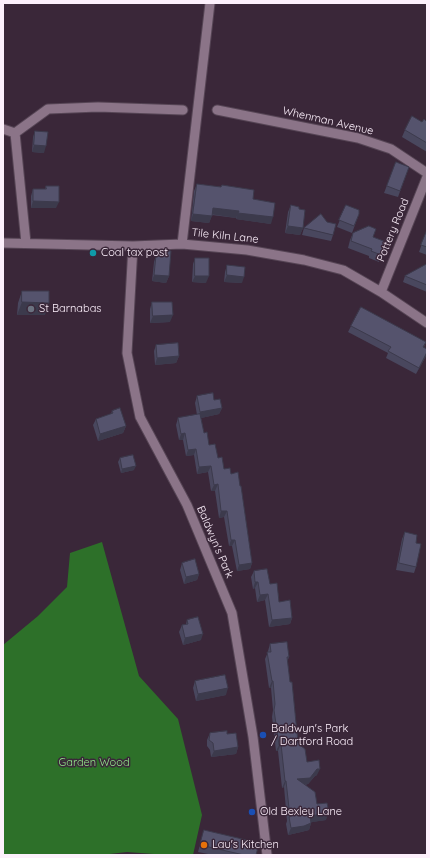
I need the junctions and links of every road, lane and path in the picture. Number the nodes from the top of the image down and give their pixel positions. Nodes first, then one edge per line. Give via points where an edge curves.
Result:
1 (210, 3) edge
2 (183, 110) dead end
3 (217, 110) dead end
4 (3, 128) edge
5 (15, 133) junction
6 (427, 173) edge
7 (427, 177) edge
8 (3, 243) edge
9 (26, 243) junction
10 (182, 244) junction
11 (133, 246) junction
12 (381, 292) junction
13 (427, 323) edge
14 (267, 855) edge

1 - 10 street
2 - 5 street via 98,107 48,109
3 - 6 street, Whenman Avenue via 358,138 391,149
4 - 5 street
5 - 9 street
7 - 12 street, Pottery Road
8 - 9 street, Tile Kiln Lane
9 - 11 street, Tile Kiln Lane
10 - 11 street, Tile Kiln Lane
10 - 12 street, Tile Kiln Lane via 247,250 304,260 343,270
11 - 14 street, Baldwyn's Park via 127,353 140,417 187,505 232,613 253,737
12 - 13 street, Tile Kiln Lane

